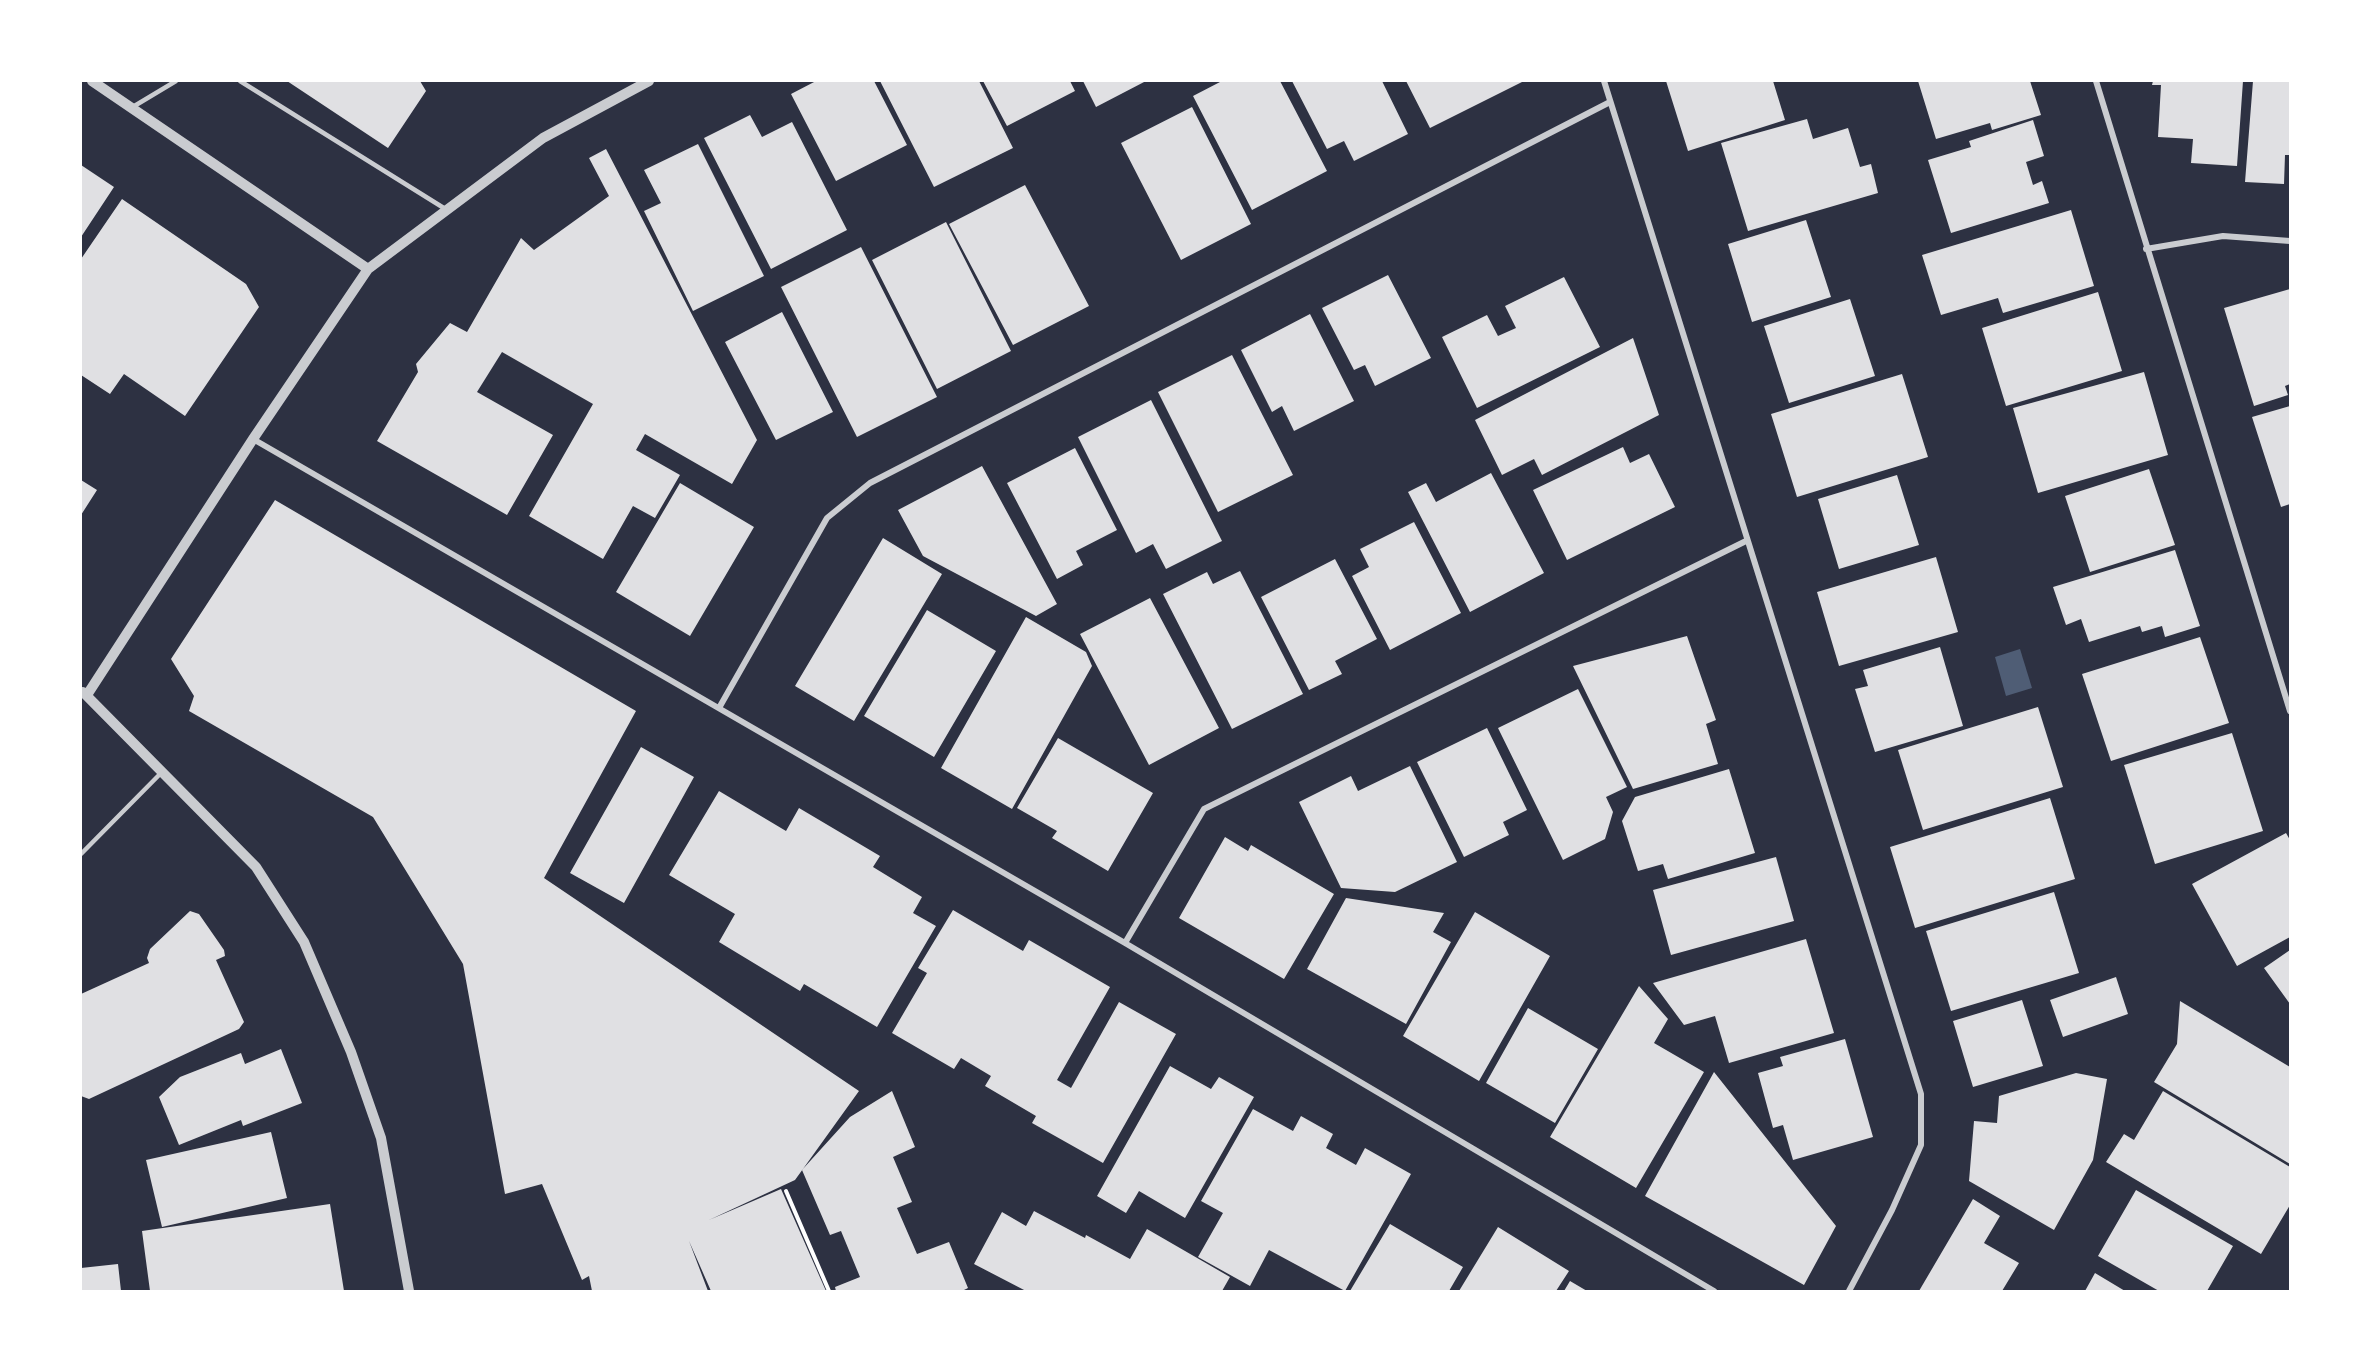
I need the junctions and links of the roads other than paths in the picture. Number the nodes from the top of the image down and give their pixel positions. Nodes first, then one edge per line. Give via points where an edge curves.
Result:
1 (92, 81) edge
2 (176, 81) edge
3 (240, 81) edge
4 (649, 81) edge
5 (1604, 81) edge
6 (2096, 81) edge
7 (1610, 102) junction
8 (131, 108) junction
9 (447, 210) junction
10 (2290, 241) edge
11 (2146, 249) junction
12 (369, 269) junction
13 (253, 439) junction
14 (1746, 541) junction
15 (83, 696) edge
16 (719, 708) junction
17 (2290, 711) edge
18 (162, 772) junction
19 (81, 854) edge
20 (1125, 943) junction
21 (409, 1291) edge
22 (1714, 1291) edge
23 (1849, 1291) edge

1 - 8 street
2 - 8 lane
3 - 9 lane
4 - 9 street via 543,138
5 - 7 street
6 - 11 street
7 - 14 street
7 - 16 street via 870,483 827,518
8 - 12 street
9 - 12 street
10 - 11 street via 2223,236
11 - 17 street
12 - 13 street
13 - 15 street
13 - 16 street
14 - 20 street via 1204,809
14 - 23 street via 1921,1094 1921,1145
15 - 18 street
16 - 20 street
18 - 19 lane
18 - 21 street via 256,867 304,942 351,1052 381,1138
20 - 22 street

